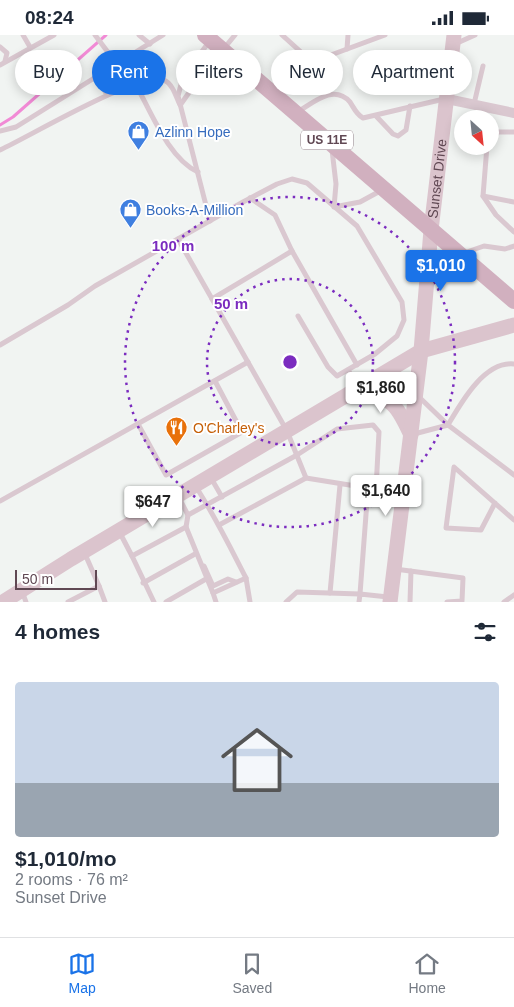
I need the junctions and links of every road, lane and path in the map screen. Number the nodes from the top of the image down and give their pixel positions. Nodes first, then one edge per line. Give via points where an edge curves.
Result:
1 (24, 35) edge
2 (54, 35) edge
3 (95, 35) edge
4 (139, 35) edge
5 (163, 35) edge
6 (235, 35) edge
7 (282, 35) edge
8 (348, 35) edge
9 (367, 35) edge
10 (385, 35) edge
11 (475, 35) edge
12 (372, 40) junction
13 (453, 40) edge
14 (213, 42) edge
15 (150, 44) junction
16 (0, 47) edge
17 (30, 47) junction
18 (347, 49) junction
19 (106, 50) edge
20 (139, 50) edge
21 (6, 61) junction
22 (0, 63) edge
23 (483, 66) dead end
24 (92, 78) edge
25 (166, 82) edge
26 (107, 95) edge
27 (142, 95) edge
28 (447, 99) junction
29 (180, 105) junction
30 (474, 105) junction
31 (410, 106) junction
32 (296, 113) junction
33 (514, 113) edge
34 (376, 116) junction
35 (0, 131) edge
36 (499, 132) edge
37 (514, 133) edge
38 (332, 145) junction
39 (0, 150) edge
40 (486, 155) edge
41 (198, 172) junction
42 (384, 189) junction
43 (483, 196) junction
44 (250, 197) junction
45 (514, 202) edge
46 (334, 207) junction
47 (210, 221) junction
48 (431, 230) junction
49 (514, 232) edge
50 (178, 239) junction
51 (514, 246) edge
52 (292, 251) junction
53 (460, 255) junction
54 (212, 299) junction
55 (514, 301) edge
56 (298, 316) dead end
57 (514, 325) edge
58 (0, 345) edge
59 (421, 351) junction
60 (248, 362) junction
61 (514, 364) edge
62 (357, 365) junction
63 (348, 370) junction
64 (216, 381) junction
65 (354, 391) junction
66 (416, 394) junction
67 (138, 424) junction
68 (448, 425) junction
69 (287, 431) junction
70 (411, 435) junction
71 (297, 455) junction
72 (514, 475) edge
73 (210, 477) junction
74 (306, 478) junction
75 (195, 485) junction
76 (340, 485) junction
77 (368, 488) junction
78 (376, 489) junction
79 (404, 491) junction
80 (178, 496) junction
81 (222, 497) junction
82 (0, 501) edge
83 (494, 503) junction
84 (208, 505) junction
85 (188, 515) junction
86 (514, 520) edge
87 (219, 525) junction
88 (186, 527) junction
89 (119, 531) junction
90 (84, 552) junction
91 (132, 556) junction
92 (196, 556) junction
93 (395, 569) junction
94 (411, 571) junction
95 (246, 577) junction
96 (206, 579) junction
97 (236, 582) junction
98 (143, 583) junction
99 (99, 586) junction
100 (212, 593) junction
101 (330, 593) junction
102 (360, 594) junction
103 (514, 595) edge
104 (24, 596) edge
105 (391, 600) edge
106 (3, 602) edge
107 (68, 602) edge
108 (106, 602) edge
109 (154, 602) edge
110 (166, 602) edge
111 (216, 602) edge
112 (250, 602) edge
113 (286, 602) edge
114 (360, 602) edge
115 (410, 602) edge
116 (447, 602) edge
117 (504, 602) edge

1 - 17 lane
2 - 17 lane
3 - 19 lane
4 - 15 lane
5 - 15 lane
6 - 14 lane
7 - 18 lane via 312,62
8 - 18 lane
9 - 12 lane
10 - 12 lane
11 - 13 lane
12 - 18 lane
13 - 28 street, Sunset Drive
14 - 29 lane
14 - 29 lane via 180,84
14 - 32 main road, US 11E
15 - 20 lane
16 - 21 lane via 7,53
17 - 21 lane
21 - 22 lane
23 - 30 lane
24 - 35 lane via 16,127
25 - 29 lane via 172,86
26 - 39 lane
27 - 41 lane via 175,155
28 - 30 street
28 - 31 lane
28 - 48 street, Sunset Drive
29 - 41 lane
30 - 33 street
31 - 34 lane
31 - 34 lane via 406,130 398,136
32 - 34 lane via 326,95 334,94 348,101 359,116
32 - 38 main road, US 11E
36 - 37 lane
38 - 42 main road, US 11E
38 - 46 lane via 336,184
40 - 43 lane
41 - 47 lane
42 - 46 lane via 360,202
42 - 48 main road, US 11E
43 - 45 lane
43 - 49 lane via 496,215
44 - 46 lane via 292,179 307,183
44 - 47 lane
44 - 52 lane via 275,215
46 - 62 lane via 357,226 402,302 404,320 397,336
47 - 50 lane
48 - 53 main road, US 11E
48 - 59 street, Sunset Drive
50 - 54 lane
50 - 58 lane
51 - 53 lane via 505,249 484,246
52 - 54 lane
52 - 62 lane
53 - 55 main road, US 11E
54 - 60 lane
56 - 63 lane via 328,367 337,376
57 - 59 street
59 - 65 street
59 - 66 street, Sunset Drive
60 - 64 lane
60 - 69 lane
61 - 68 lane via 494,367 483,376
62 - 63 lane
63 - 65 lane
64 - 67 lane
64 - 67 lane via 242,432 166,475
65 - 69 street
65 - 70 street via 386,399 399,410
66 - 68 lane
66 - 70 street, Sunset Drive
67 - 82 lane
68 - 70 lane
68 - 72 lane
69 - 71 lane
69 - 73 street
70 - 79 street, Sunset Drive
71 - 74 lane
71 - 78 lane via 337,429 372,425 379,433
71 - 81 lane
73 - 75 street
73 - 81 lane
74 - 76 lane
74 - 87 lane
75 - 80 street
75 - 84 lane
76 - 77 lane
76 - 101 lane
77 - 78 lane
77 - 102 lane
78 - 79 lane
79 - 93 street, Sunset Drive
80 - 85 lane
80 - 89 street
81 - 84 lane
83 - 83 lane via 454,467 446,528 481,531
83 - 86 lane
84 - 85 lane
84 - 87 lane
85 - 88 lane
87 - 95 lane
88 - 91 lane
88 - 92 lane
89 - 90 street
89 - 91 lane
90 - 99 lane
90 - 104 street
91 - 98 lane
92 - 96 lane
92 - 97 lane via 213,586 228,579
92 - 98 lane
93 - 94 lane
93 - 105 street, Sunset Drive
94 - 115 lane
94 - 116 lane via 463,578 462,601
95 - 97 lane
95 - 112 lane
96 - 100 lane
96 - 110 lane
97 - 100 lane
98 - 109 lane
99 - 107 lane
99 - 108 lane
100 - 111 lane
101 - 102 lane
101 - 113 lane via 297,592
102 - 105 lane
102 - 114 lane
103 - 117 lane
104 - 106 street

